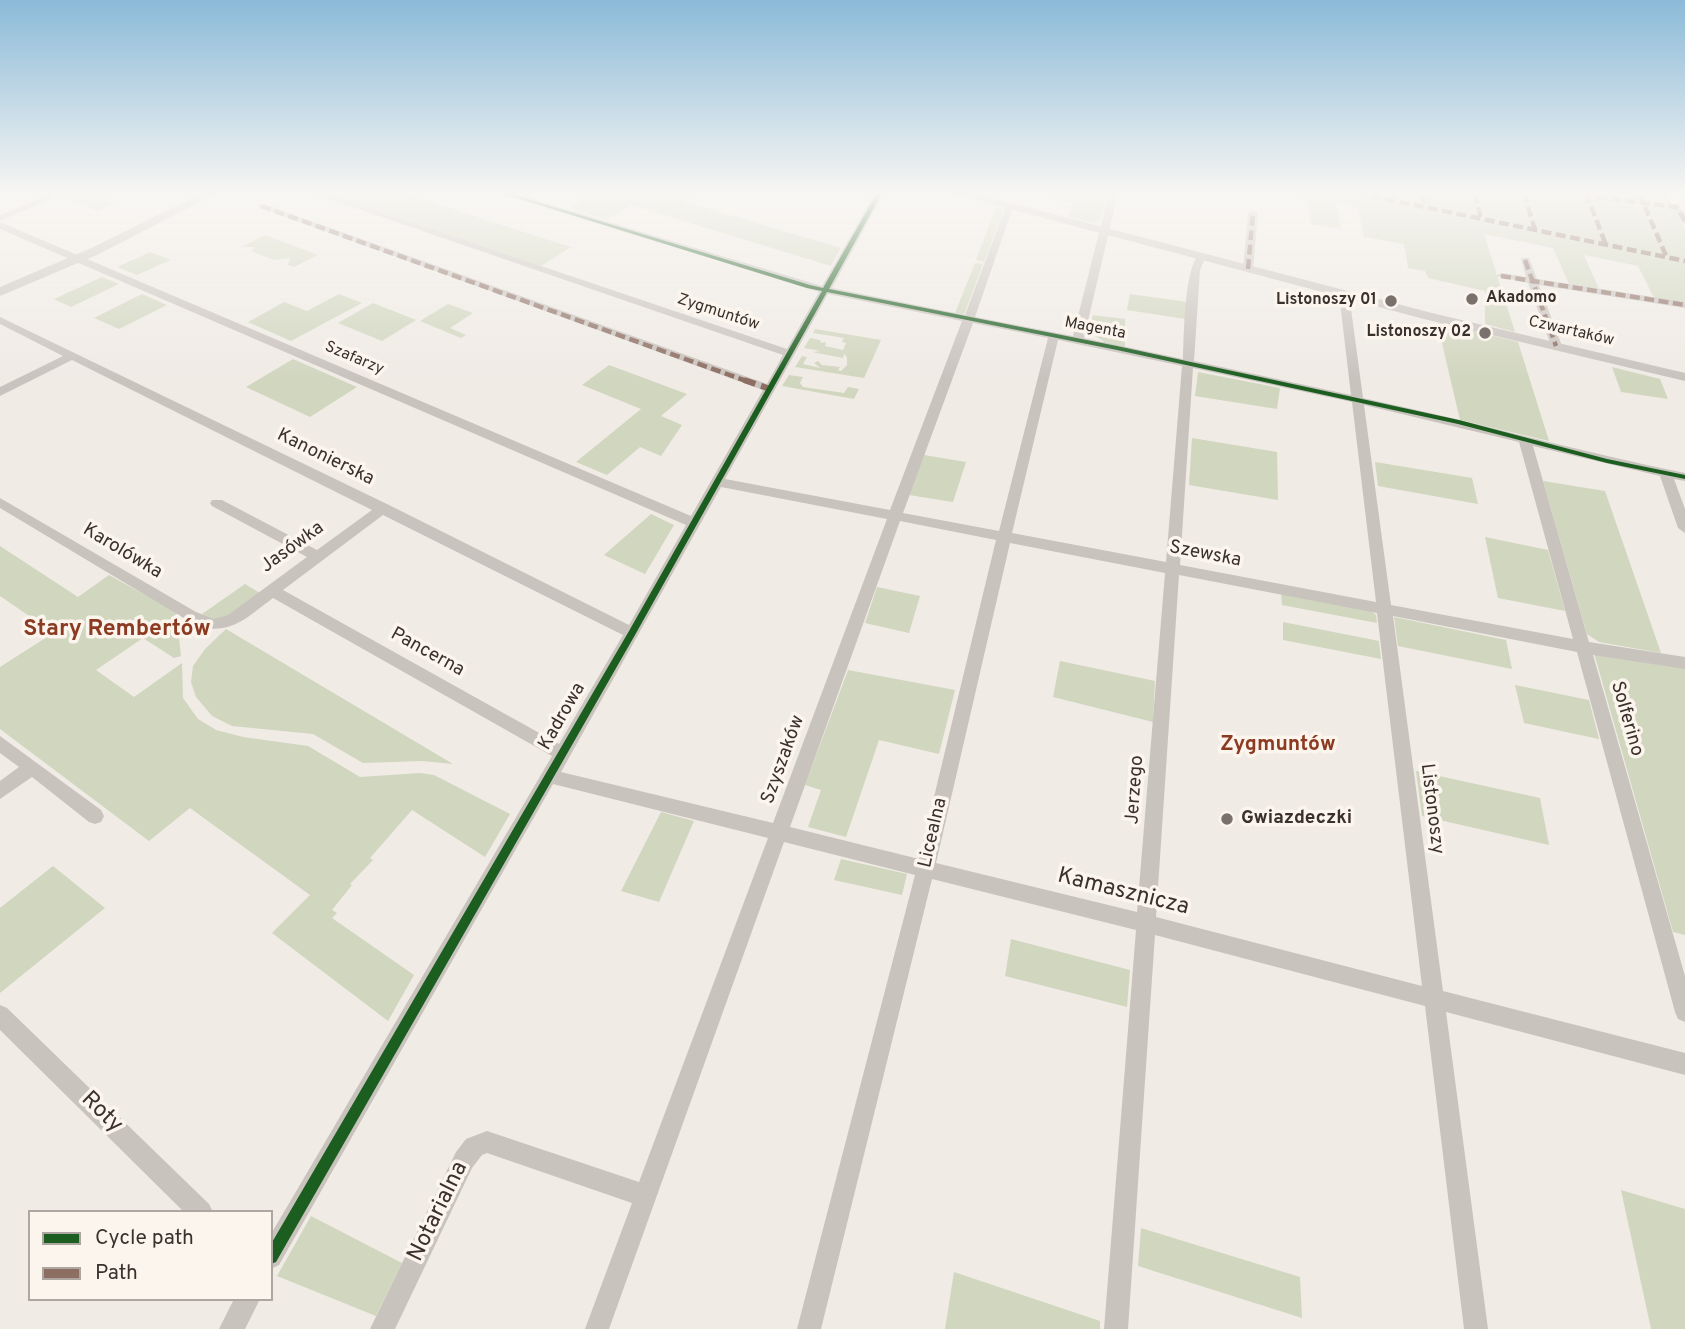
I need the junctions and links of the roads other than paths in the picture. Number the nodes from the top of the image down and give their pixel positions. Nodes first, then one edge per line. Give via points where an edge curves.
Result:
1 (68, 255) edge
2 (85, 255) edge
3 (397, 255) edge
4 (500, 255) edge
5 (708, 255) edge
6 (844, 255) edge
7 (993, 255) edge
8 (1099, 255) edge
9 (1197, 255) edge
10 (1249, 255) edge
11 (1201, 256) junction
12 (77, 259) junction
13 (1525, 260) dead end
14 (1248, 269) junction
15 (1501, 276) dead end
16 (1532, 280) junction
17 (823, 290) junction
18 (0, 292) edge
19 (1344, 293) junction
20 (1685, 305) edge
21 (969, 318) junction
22 (0, 320) edge
23 (1054, 335) junction
24 (1078, 340) junction
25 (1556, 346) junction
26 (791, 354) junction
27 (73, 355) junction
28 (1188, 364) junction
29 (1685, 377) edge
30 (770, 389) junction
31 (0, 392) edge
32 (1359, 402) junction
33 (1525, 439) junction
34 (1665, 473) junction
35 (1685, 477) edge
36 (717, 482) junction
37 (0, 502) edge
38 (218, 503) dead end
39 (384, 508) junction
40 (895, 515) junction
41 (695, 523) junction
42 (1685, 528) edge
43 (1005, 536) junction
44 (317, 556) junction
45 (1173, 568) junction
46 (271, 590) junction
47 (1384, 610) junction
48 (228, 622) joint
49 (632, 633) junction
50 (1583, 647) junction
51 (1685, 663) edge
52 (0, 743) edge
53 (563, 754) junction
54 (32, 767) junction
55 (549, 776) junction
56 (0, 791) edge
57 (95, 816) dead end
58 (780, 834) junction
59 (925, 870) junction
60 (1147, 924) junction
61 (1434, 998) junction
62 (1685, 1012) edge
63 (0, 1015) edge
64 (1685, 1064) edge
65 (646, 1196) junction
66 (199, 1210) edge
67 (273, 1254) edge
68 (247, 1301) edge
69 (231, 1329) edge
70 (382, 1329) edge
71 (597, 1329) edge
72 (809, 1329) edge
73 (1116, 1329) edge
74 (1476, 1329) edge

1 - 12 street, Szafarzy
2 - 12 street
3 - 30 street
4 - 26 street, Zygmuntów
5 - 17 street, Magenta
6 - 17 street, Kadrowa
7 - 21 street, Szyszaków
8 - 24 street
9 - 11 street, Czwartaków
10 - 14 street
11 - 14 street, Czwartaków
11 - 28 street, Jerzego via 1195,270
12 - 18 street
12 - 41 street, Szafarzy
13 - 16 street
14 - 19 street, Czwartaków
15 - 16 street
16 - 20 street
16 - 25 street
17 - 21 street, Magenta
17 - 26 street, Kadrowa
19 - 25 street, Czwartaków
19 - 32 street, Listonoszy
21 - 23 street, Magenta
21 - 40 street, Szyszaków
22 - 27 street, Kanonierska
23 - 24 street, Magenta
23 - 43 street, Licealna
24 - 28 street, Magenta
25 - 29 street, Czwartaków
26 - 30 street, Kadrowa
27 - 31 street
27 - 39 street, Kanonierska
28 - 32 street, Magenta
28 - 45 street, Jerzego
30 - 36 street, Kadrowa
32 - 33 street, Magenta
32 - 47 street, Listonoszy
33 - 34 street, Magenta
33 - 50 street, Solferino
34 - 35 street, Magenta
34 - 42 street
36 - 40 street, Szewska
36 - 41 street, Kadrowa
37 - 48 street, Karolówka via 193,618 209,625
38 - 44 street
39 - 44 street, Jasówka
39 - 49 street, Kanonierska
40 - 43 street, Szewska
40 - 58 street, Szyszaków
41 - 49 street, Kadrowa
43 - 45 street, Szewska
43 - 59 street, Licealna
44 - 46 street, Jasówka
45 - 47 street, Szewska
45 - 60 street, Jerzego
46 - 48 street, Jasówka
46 - 53 street, Pancerna
47 - 50 street, Szewska
47 - 61 street, Listonoszy
49 - 53 street, Kadrowa
50 - 51 street, Szewska
50 - 62 street, Solferino
52 - 54 street
53 - 55 street, Kadrowa
54 - 56 street
54 - 57 street
55 - 58 street, Kamasznicza
55 - 67 street, Kadrowa
58 - 59 street, Kamasznicza
58 - 65 street, Szyszaków
59 - 60 street, Kamasznicza
59 - 72 street, Licealna
60 - 61 street, Kamasznicza
60 - 73 street, Jerzego
61 - 64 street, Kamasznicza
61 - 74 street, Listonoszy
63 - 66 street, Roty
65 - 70 street, Notarialna via 487,1142 478,1144 464,1160
65 - 71 street, Szyszaków
68 - 69 street

